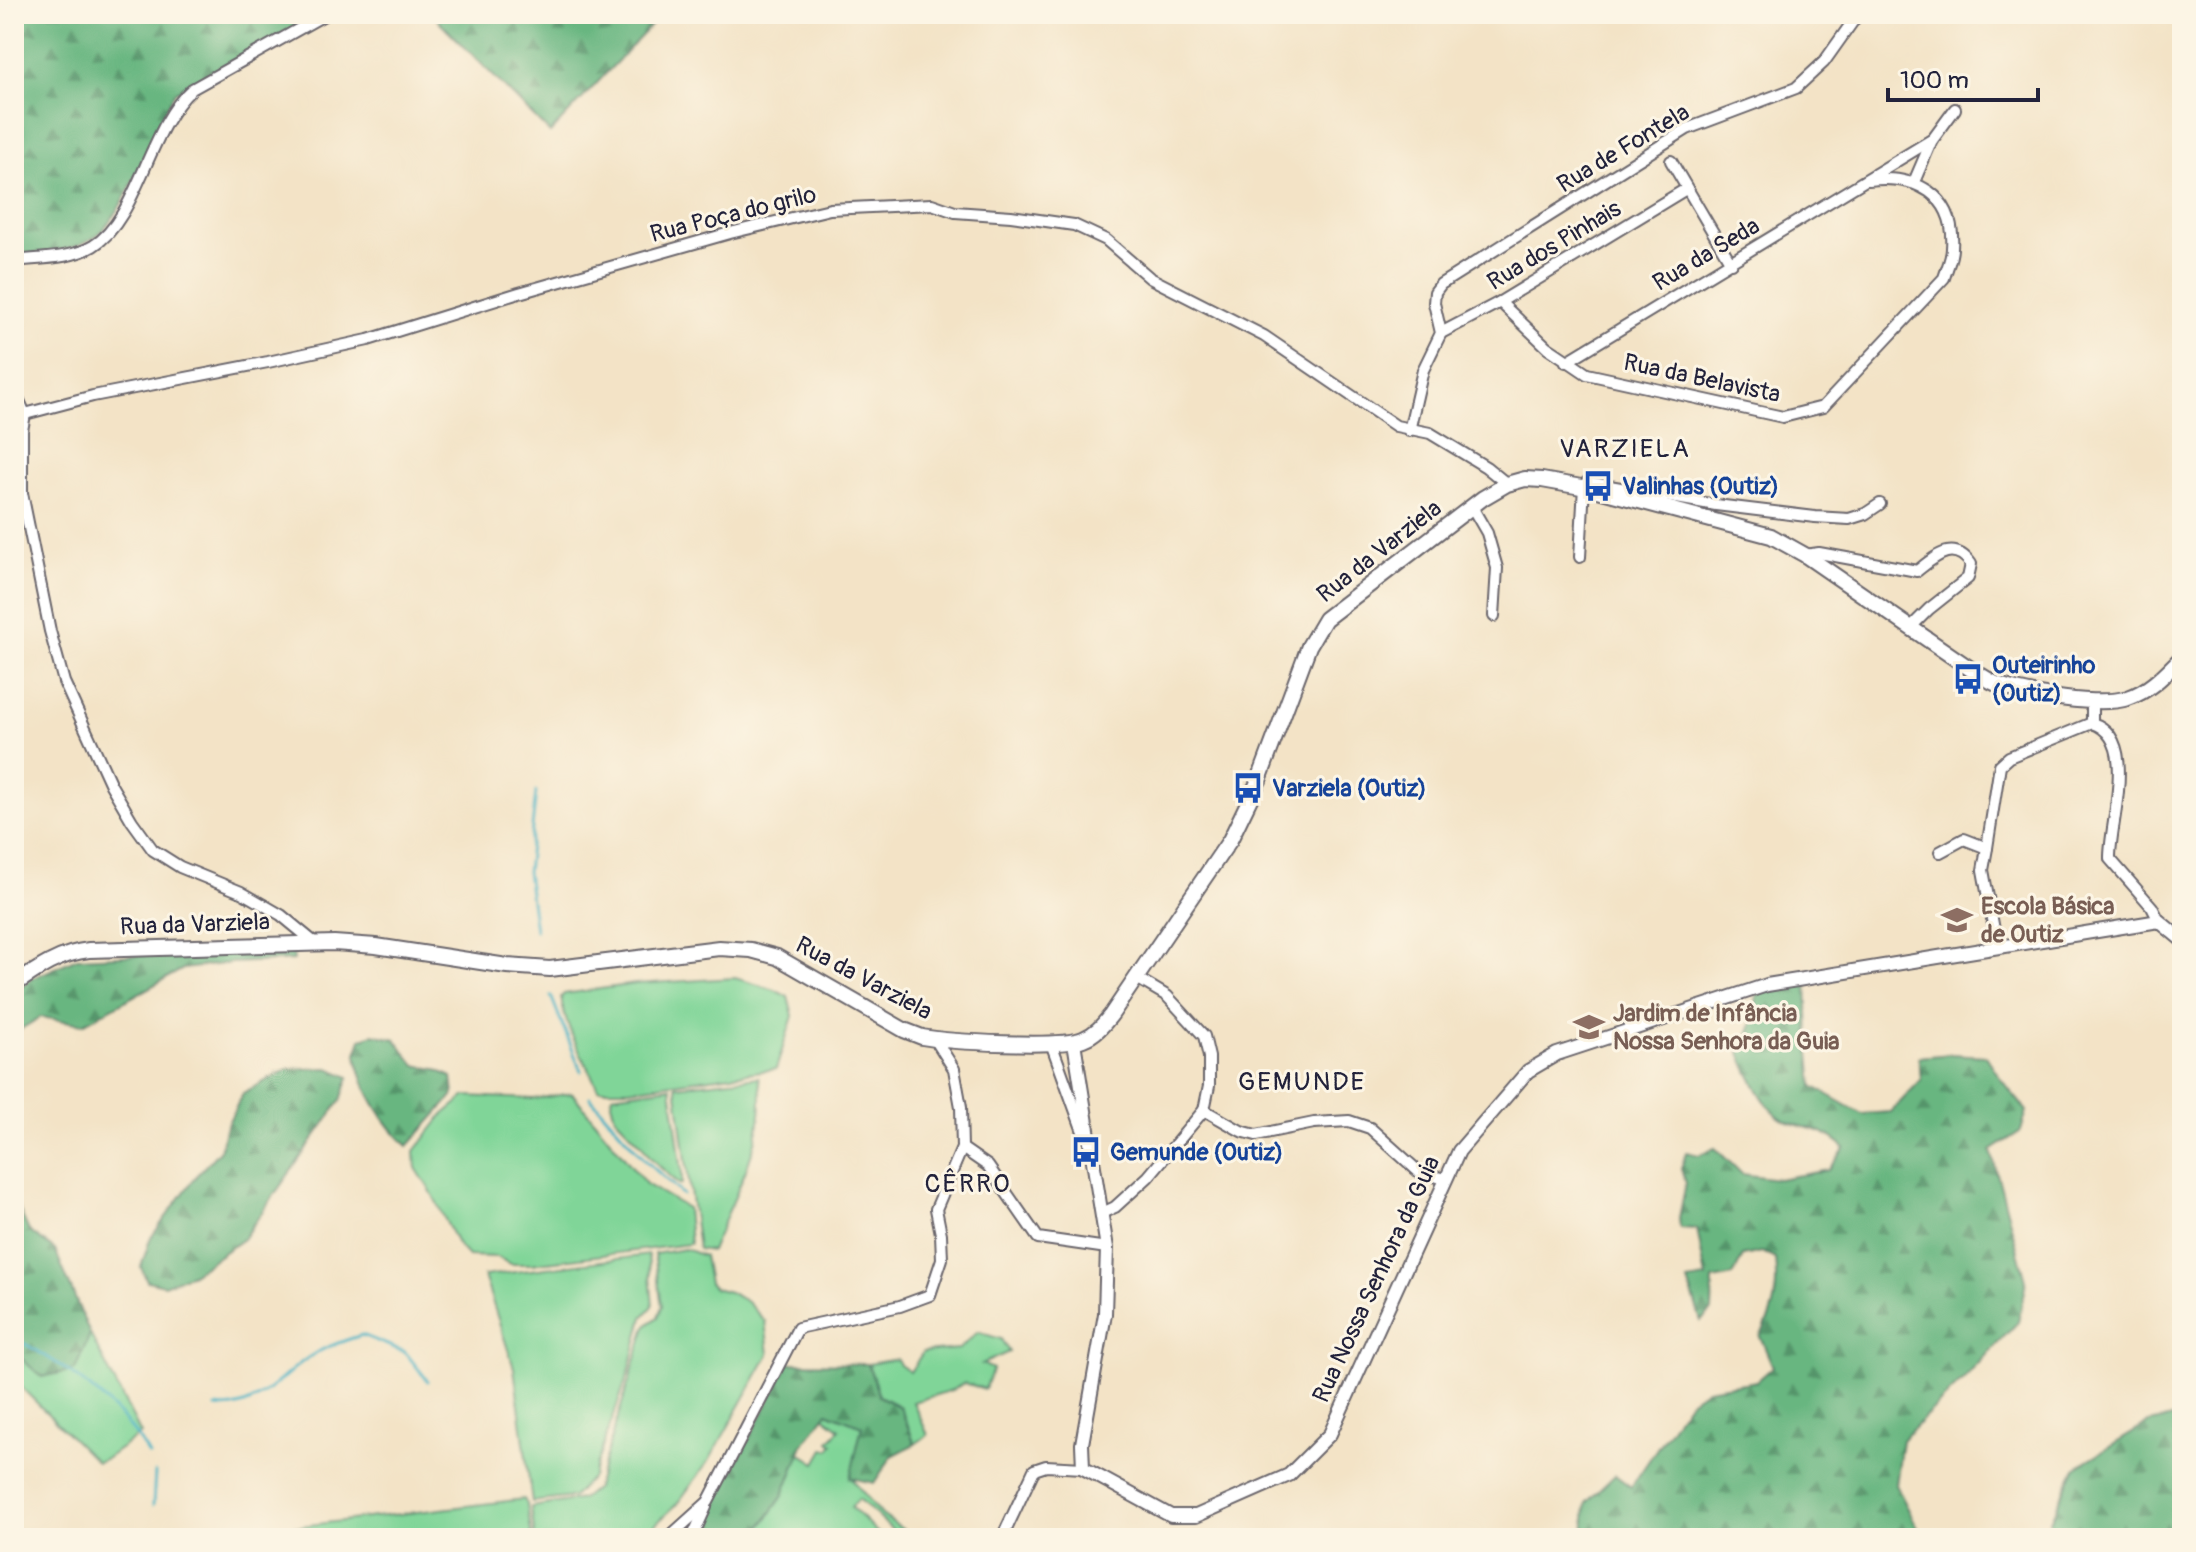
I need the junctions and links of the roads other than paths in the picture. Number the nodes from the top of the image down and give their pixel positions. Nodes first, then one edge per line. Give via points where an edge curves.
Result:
1 (326, 14) edge
2 (1858, 14) edge
3 (1955, 109) dead end
4 (1933, 139) junction
5 (1671, 161) dead end
6 (1868, 180) junction
7 (1914, 182) junction
8 (1686, 189) junction
9 (14, 261) edge
10 (1731, 263) junction
11 (1500, 302) junction
12 (1441, 333) junction
13 (1566, 362) junction
14 (14, 389) edge
15 (25, 414) junction
16 (1409, 431) junction
17 (1507, 484) junction
18 (1584, 486) junction
19 (1880, 504) dead end
20 (1472, 507) junction
21 (1805, 555) junction
22 (1580, 557) dead end
23 (1494, 616) dead end
24 (1911, 627) junction
25 (2182, 657) edge
26 (2092, 702) junction
27 (2092, 723) junction
28 (1987, 848) junction
29 (1940, 852) dead end
30 (2159, 921) junction
31 (2182, 940) edge
32 (315, 943) junction
33 (1997, 946) junction
34 (1135, 977) junction
35 (14, 985) edge
36 (935, 1039) junction
37 (1074, 1042) junction
38 (1051, 1043) junction
39 (1204, 1110) junction
40 (1092, 1143) junction
41 (962, 1148) junction
42 (1445, 1179) junction
43 (1102, 1213) junction
44 (1107, 1248) junction
45 (1083, 1468) junction
46 (708, 1502) junction
47 (668, 1538) edge
48 (692, 1538) edge
49 (1002, 1538) edge

1 - 9 street via 181,99 126,206 92,247
2 - 12 street, Rua de Fontela via 1824,62 1796,88 1687,129 1441,284 1434,303
3 - 4 street, Rua da Seda
4 - 6 street, Rua da Seda
4 - 7 street, Rua da Seda
5 - 8 street
6 - 7 street
6 - 10 street, Rua da Seda
7 - 13 street, Rua da Belavista via 1934,195 1952,231 1944,278 1823,407 1783,417 1587,374
8 - 10 street
8 - 11 street, Rua dos Pinhais
10 - 13 street, Rua da Seda
11 - 12 street, Rua dos Pinhais
11 - 13 street, Rua da Belavista
12 - 16 street via 1423,370
14 - 15 street
15 - 16 street, Rua Poça do grilo via 368,340 519,293 830,209 932,204 955,212 1074,225 1106,240 1150,278 1264,336
15 - 32 street via 22,493 50,631 64,682 111,785 153,850 241,892
16 - 17 street via 1430,433
17 - 18 main road, Rua da Varziela via 1525,479
17 - 20 main road, Rua da Varziela
18 - 19 street via 1597,482 1716,505 1838,519 1865,514
18 - 21 main road, Rua da Varziela via 1771,536
18 - 22 street
20 - 23 street via 1487,533 1497,568
20 - 34 main road, Rua da Varziela via 1341,605 1315,632 1245,813
21 - 24 main road, Rua da Varziela
21 - 24 street via 1917,571 1939,554 1958,552 1971,564 1968,578
24 - 26 main road, Rua da Varziela via 1995,684
25 - 26 main road, Rua da Varziela via 2130,698
26 - 27 street
27 - 28 street via 2000,765
27 - 30 street via 2103,727 2114,742 2121,777 2110,859
28 - 29 street via 1964,839
28 - 33 street via 1983,870
30 - 31 street
30 - 33 street, Rua Nossa Senhora da Guia
32 - 35 main road, Rua da Varziela via 73,952
32 - 36 main road, Rua da Varziela via 550,969 719,948 751,950 777,957 904,1030
33 - 42 street, Rua Nossa Senhora da Guia via 1767,985 1557,1054 1518,1081 1459,1151
34 - 37 main road, Rua da Varziela via 1097,1032
34 - 39 street via 1167,996 1204,1036 1209,1086
36 - 38 main road, Rua da Varziela
36 - 41 street via 954,1069
37 - 38 main road, Rua da Varziela
37 - 40 street
38 - 40 street
39 - 42 street via 1256,1135 1349,1121 1370,1128 1419,1172
39 - 43 street via 1148,1177
40 - 43 street
41 - 44 street via 988,1166 1038,1238
41 - 46 street via 936,1209 942,1259 930,1295 798,1328
42 - 45 street, Rua Nossa Senhora da Guia via 1330,1434 1289,1475 1196,1516 1171,1516
43 - 44 street
44 - 45 street via 1105,1314 1082,1444
45 - 49 street via 1034,1470
46 - 47 street
46 - 48 street

